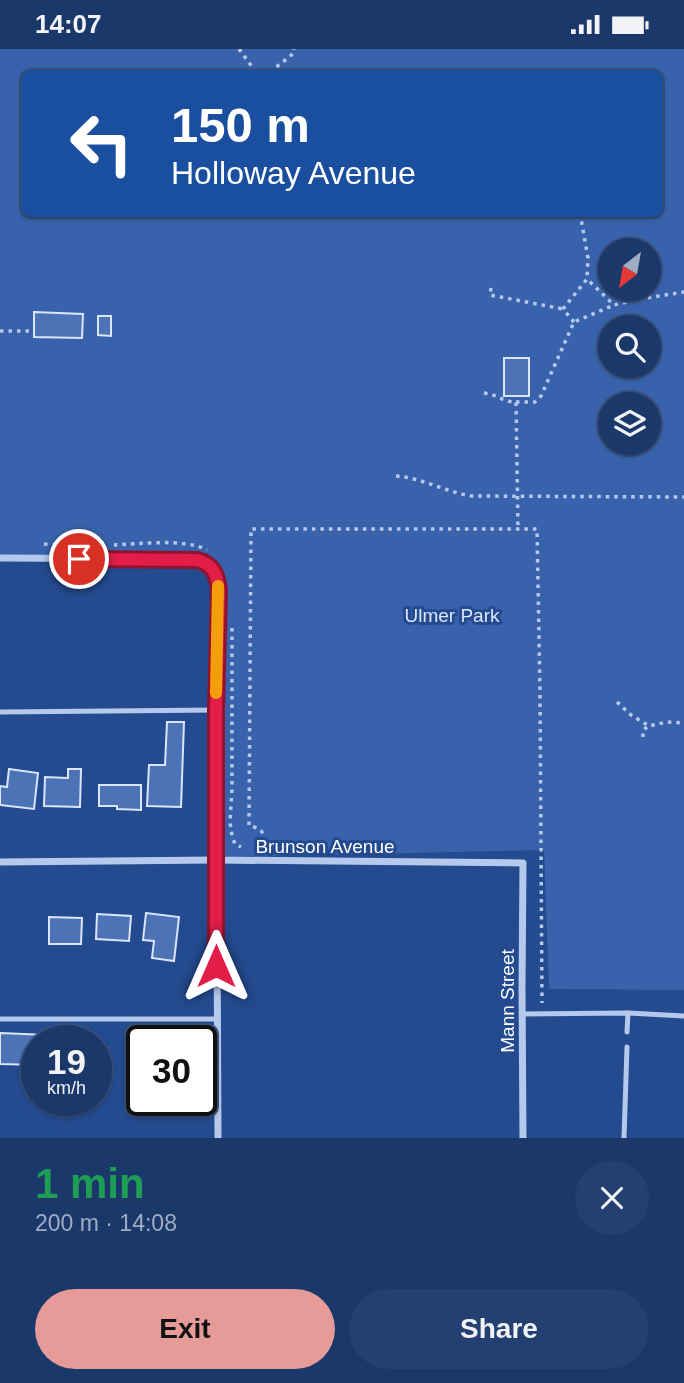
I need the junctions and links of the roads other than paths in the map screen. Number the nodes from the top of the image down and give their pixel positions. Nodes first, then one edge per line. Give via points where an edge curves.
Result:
1 (0, 558) edge
2 (216, 710) junction
3 (0, 712) edge
4 (216, 860) junction
5 (0, 862) edge
6 (523, 863) joint
7 (628, 1013) junction
8 (522, 1014) junction
9 (684, 1016) edge
10 (0, 1019) edge
11 (217, 1019) junction
12 (627, 1033) dead end
13 (627, 1047) dead end
14 (218, 1138) edge
15 (523, 1138) edge
16 (624, 1138) edge

1 - 2 street via 184,559 209,565 217,575 219,590
2 - 3 lane
2 - 4 street
4 - 5 street, Brunson Avenue
4 - 6 street, Brunson Avenue
4 - 11 street
6 - 8 street, Mann Street
7 - 8 lane
7 - 9 lane
7 - 12 lane
8 - 15 street, Mann Street
10 - 11 lane
11 - 14 street
13 - 16 lane

